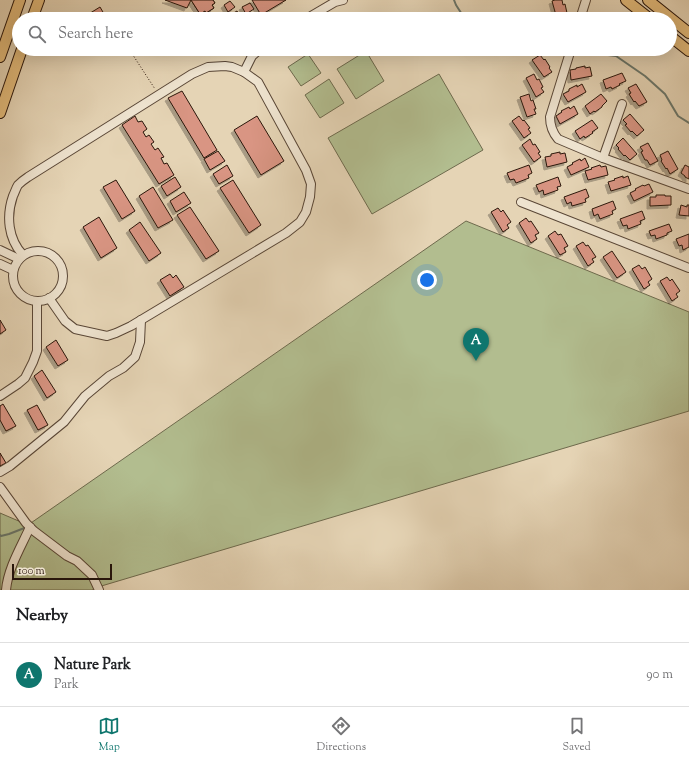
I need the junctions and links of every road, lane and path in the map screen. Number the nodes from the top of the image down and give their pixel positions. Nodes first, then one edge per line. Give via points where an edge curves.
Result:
1 (20, 0) edge
2 (39, 0) edge
3 (343, 0) edge
4 (586, 0) edge
5 (626, 0) edge
6 (648, 0) edge
7 (16, 12) edge
8 (35, 12) edge
9 (318, 12) edge
10 (582, 12) edge
11 (641, 12) edge
12 (663, 12) edge
13 (12, 23) edge
14 (677, 23) edge
15 (689, 33) edge
16 (677, 42) edge
17 (689, 51) edge
18 (20, 56) edge
19 (133, 56) edge
20 (252, 56) edge
21 (569, 56) edge
22 (0, 57) edge
23 (244, 72) junction
24 (158, 95) junction
25 (622, 104) dead end
26 (0, 113) edge
27 (603, 158) junction
28 (689, 189) edge
29 (521, 202) dead end
30 (0, 250) edge
31 (21, 257) junction
32 (0, 264) edge
33 (689, 268) edge
34 (13, 270) junction
35 (50, 298) junction
36 (37, 301) junction
37 (141, 320) junction
38 (0, 396) edge
39 (0, 472) edge
40 (0, 487) edge
41 (30, 527) junction
42 (96, 589) edge
43 (6, 590) edge

1 - 7 main road
2 - 8 main road
3 - 9 street
4 - 10 street
5 - 11 main road
6 - 12 main road
13 - 22 main road
14 - 15 main road
16 - 17 main road
18 - 26 main road
19 - 24 path
20 - 23 street
21 - 27 street via 550,117 552,132 558,139
23 - 24 street via 225,66 208,67
23 - 37 street via 258,82 306,170 311,184 306,212 300,222 286,234
24 - 31 street via 19,184 9,210 9,222 13,241
25 - 27 street
27 - 28 street
29 - 33 street
30 - 31 street
31 - 34 street
31 - 35 street via 29,252 42,251 48,252 58,260 63,272 62,284
32 - 34 street
34 - 36 street via 16,289 25,298
35 - 36 street
35 - 37 street via 65,322 75,329 107,336
36 - 38 street via 37,351 33,362 25,378
37 - 39 street via 140,342 135,357 85,396 64,422
40 - 41 street
41 - 42 street via 92,575
41 - 43 street via 16,557

